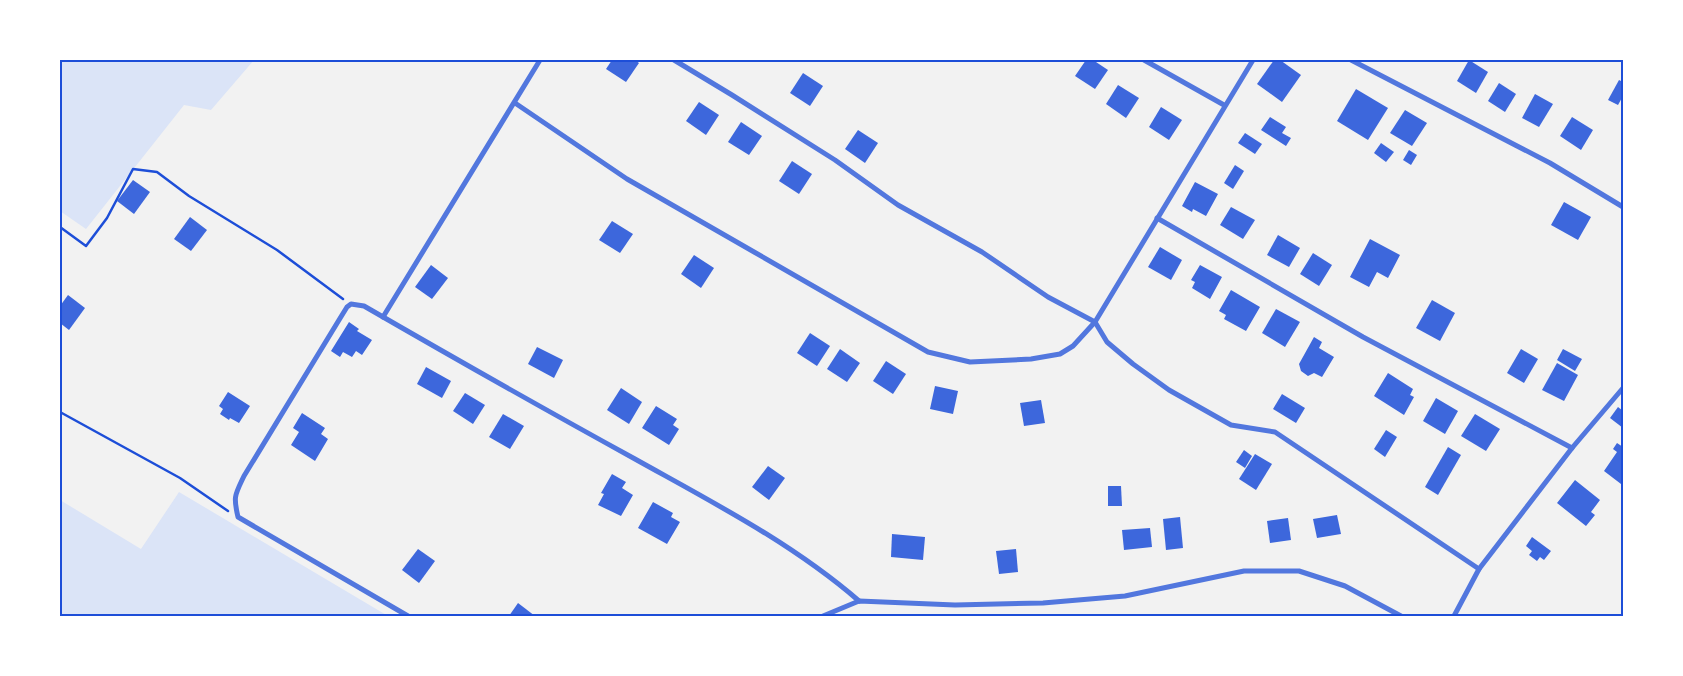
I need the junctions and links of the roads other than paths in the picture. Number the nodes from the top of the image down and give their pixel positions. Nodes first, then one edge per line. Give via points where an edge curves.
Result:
1 (540, 60) edge
2 (674, 60) edge
3 (1144, 60) edge
4 (1253, 60) edge
5 (1351, 60) edge
6 (515, 103) junction
7 (1224, 105) junction
8 (1623, 207) edge
9 (1157, 218) junction
10 (383, 317) junction
11 (1095, 322) junction
12 (1623, 388) edge
13 (1572, 448) junction
14 (1479, 569) junction
15 (859, 601) junction
16 (408, 616) edge
17 (823, 616) edge
18 (1401, 616) edge
19 (1454, 616) edge

1 - 6 street
2 - 11 street via 827,155 898,205 982,252 1048,297
3 - 7 street
4 - 7 street
5 - 8 street via 1550,163
6 - 10 street
6 - 11 street via 627,179 928,352 970,362 1060,354 1073,346
7 - 9 street
9 - 11 street
9 - 13 street via 1364,337
10 - 15 street via 771,536
10 - 16 street via 364,306 350,304 347,307 244,476 234,494 234,502 238,517
11 - 14 street via 1106,342 1169,390 1232,425 1275,432
12 - 13 street
13 - 14 street
14 - 19 street
15 - 17 street
15 - 18 street via 955,605 1043,602 1125,596 1244,571 1299,571 1345,586

